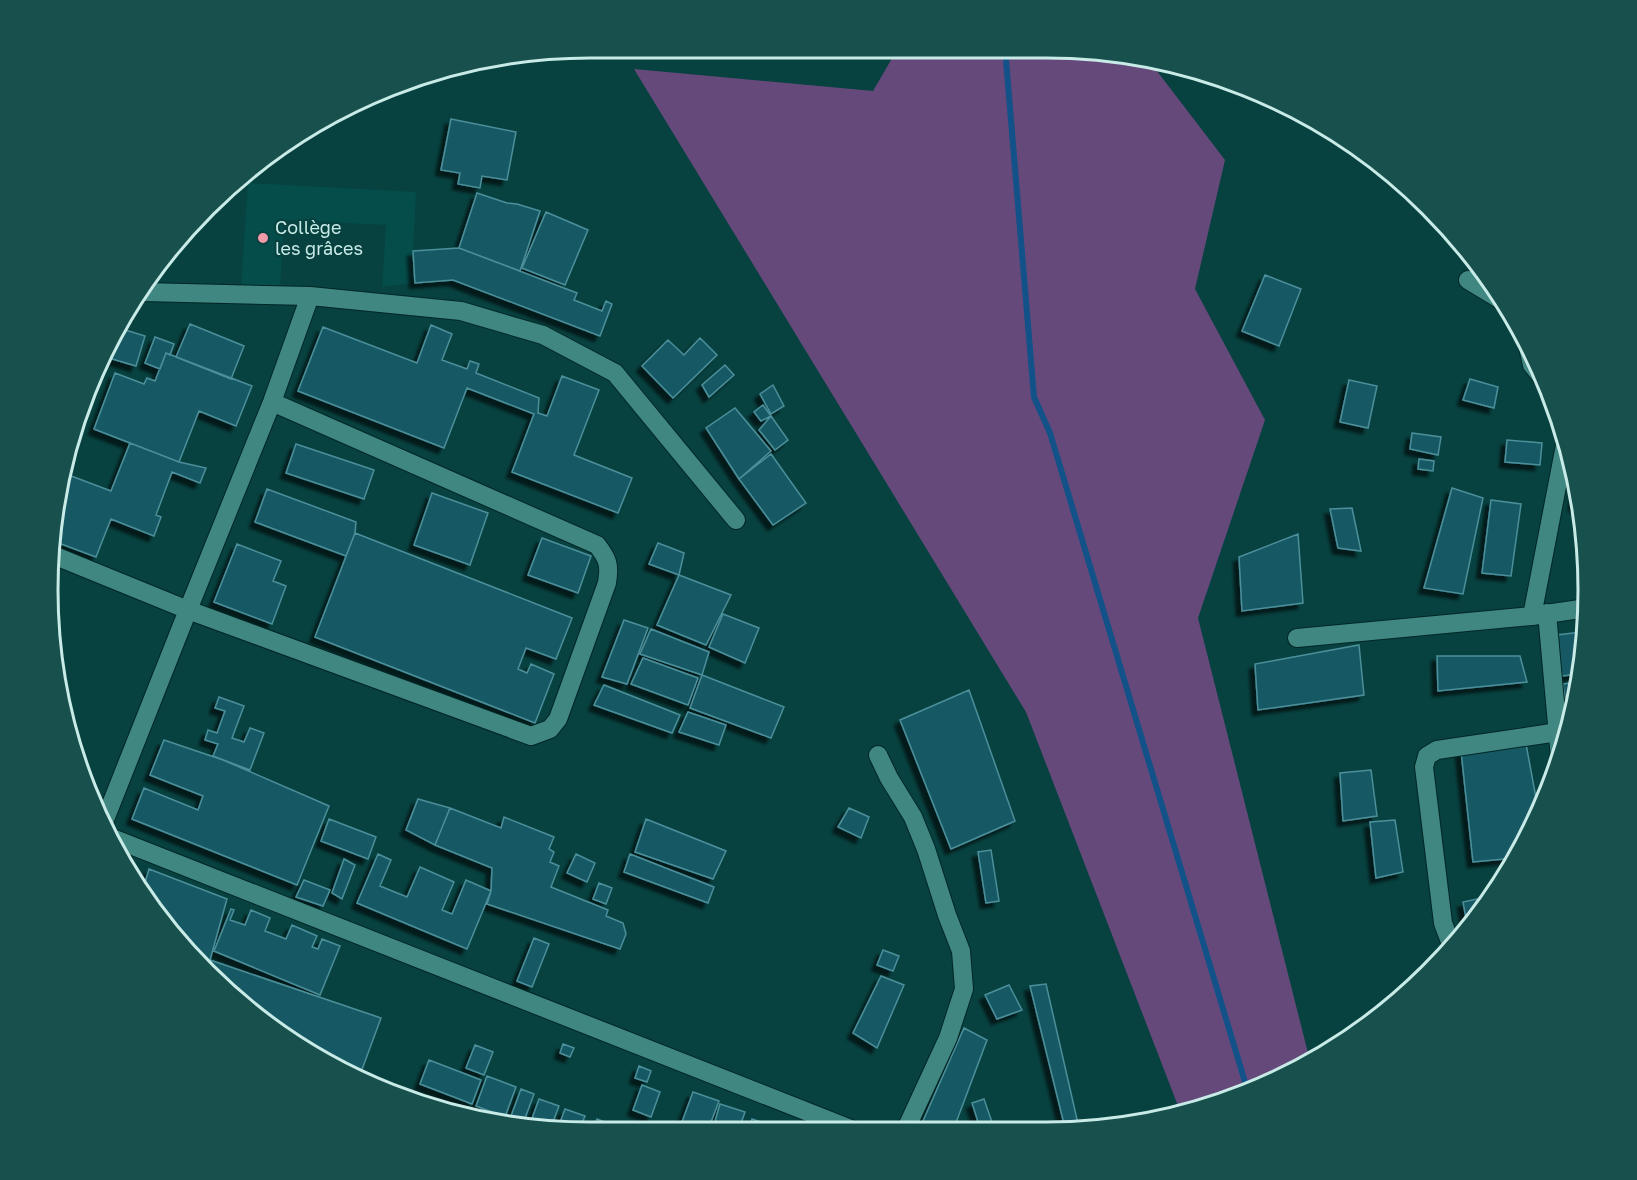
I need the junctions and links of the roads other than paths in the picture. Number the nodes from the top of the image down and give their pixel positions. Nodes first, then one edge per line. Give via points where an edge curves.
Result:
1 (1468, 280) dead end
2 (151, 291) edge
3 (1486, 291) edge
4 (310, 296) junction
5 (272, 402) junction
6 (1562, 463) edge
7 (736, 519) dead end
8 (60, 558) edge
9 (1577, 609) edge
10 (188, 610) junction
11 (1539, 614) junction
12 (1298, 638) dead end
13 (1558, 732) joint
14 (878, 755) dead end
15 (108, 813) edge
16 (122, 842) edge
17 (1449, 938) edge
18 (833, 1122) edge
19 (909, 1122) edge

1 - 3 street
2 - 4 street
4 - 5 street
4 - 7 street via 460,311 543,335 615,373
5 - 10 street
5 - 10 street via 597,545 610,569 607,583 558,719 550,729 531,736
6 - 11 street
8 - 10 street
9 - 11 street
10 - 15 street
11 - 12 street
11 - 13 street
13 - 17 street via 1437,750 1427,756 1424,767 1443,922
14 - 19 street via 914,817 961,951 964,989 948,1038
16 - 18 street

